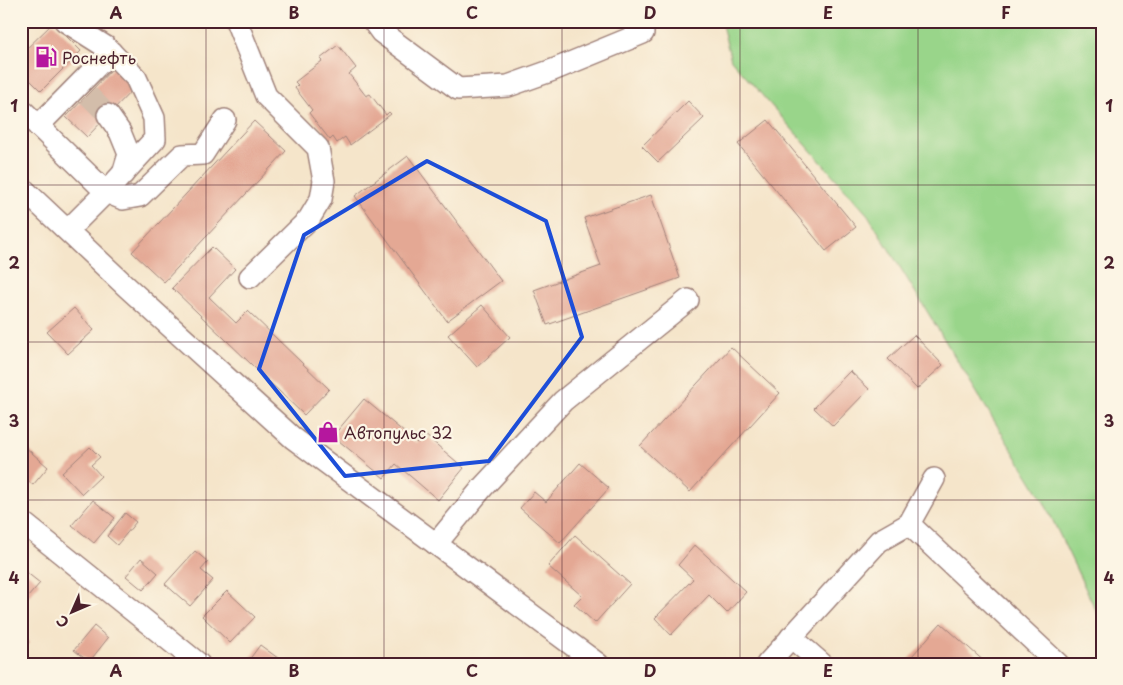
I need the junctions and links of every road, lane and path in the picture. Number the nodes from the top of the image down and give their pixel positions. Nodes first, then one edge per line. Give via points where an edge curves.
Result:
1 (65, 21) edge
2 (373, 21) edge
3 (238, 22) edge
4 (643, 33) dead end
5 (111, 52) junction
6 (21, 109) edge
7 (108, 115) tunnel mouth
8 (225, 120) dead end
9 (38, 126) junction
10 (123, 174) junction
11 (21, 187) edge
12 (106, 192) junction
13 (68, 230) junction
14 (250, 277) dead end
15 (688, 300) dead end
16 (934, 479) dead end
17 (21, 521) edge
18 (909, 524) junction
19 (436, 544) junction
20 (791, 637) junction
21 (199, 664) edge
22 (598, 664) edge
23 (766, 664) edge
24 (822, 664) edge
25 (1058, 664) edge

1 - 5 street
2 - 4 street via 381,32 458,89 508,86
3 - 14 street via 266,96 318,148 324,182 321,199 309,219
5 - 9 street via 83,90
5 - 10 street via 136,78 154,118 155,139
6 - 9 street
7 - 10 street via 120,132 129,154
8 - 12 street via 203,154 182,155 140,196 123,199
9 - 12 street
10 - 12 street
11 - 13 street
12 - 13 street
13 - 19 street via 293,438
15 - 19 street via 563,400
16 - 18 street
17 - 21 street
18 - 20 street via 879,541
18 - 25 street
19 - 22 street
20 - 23 street
20 - 24 street

